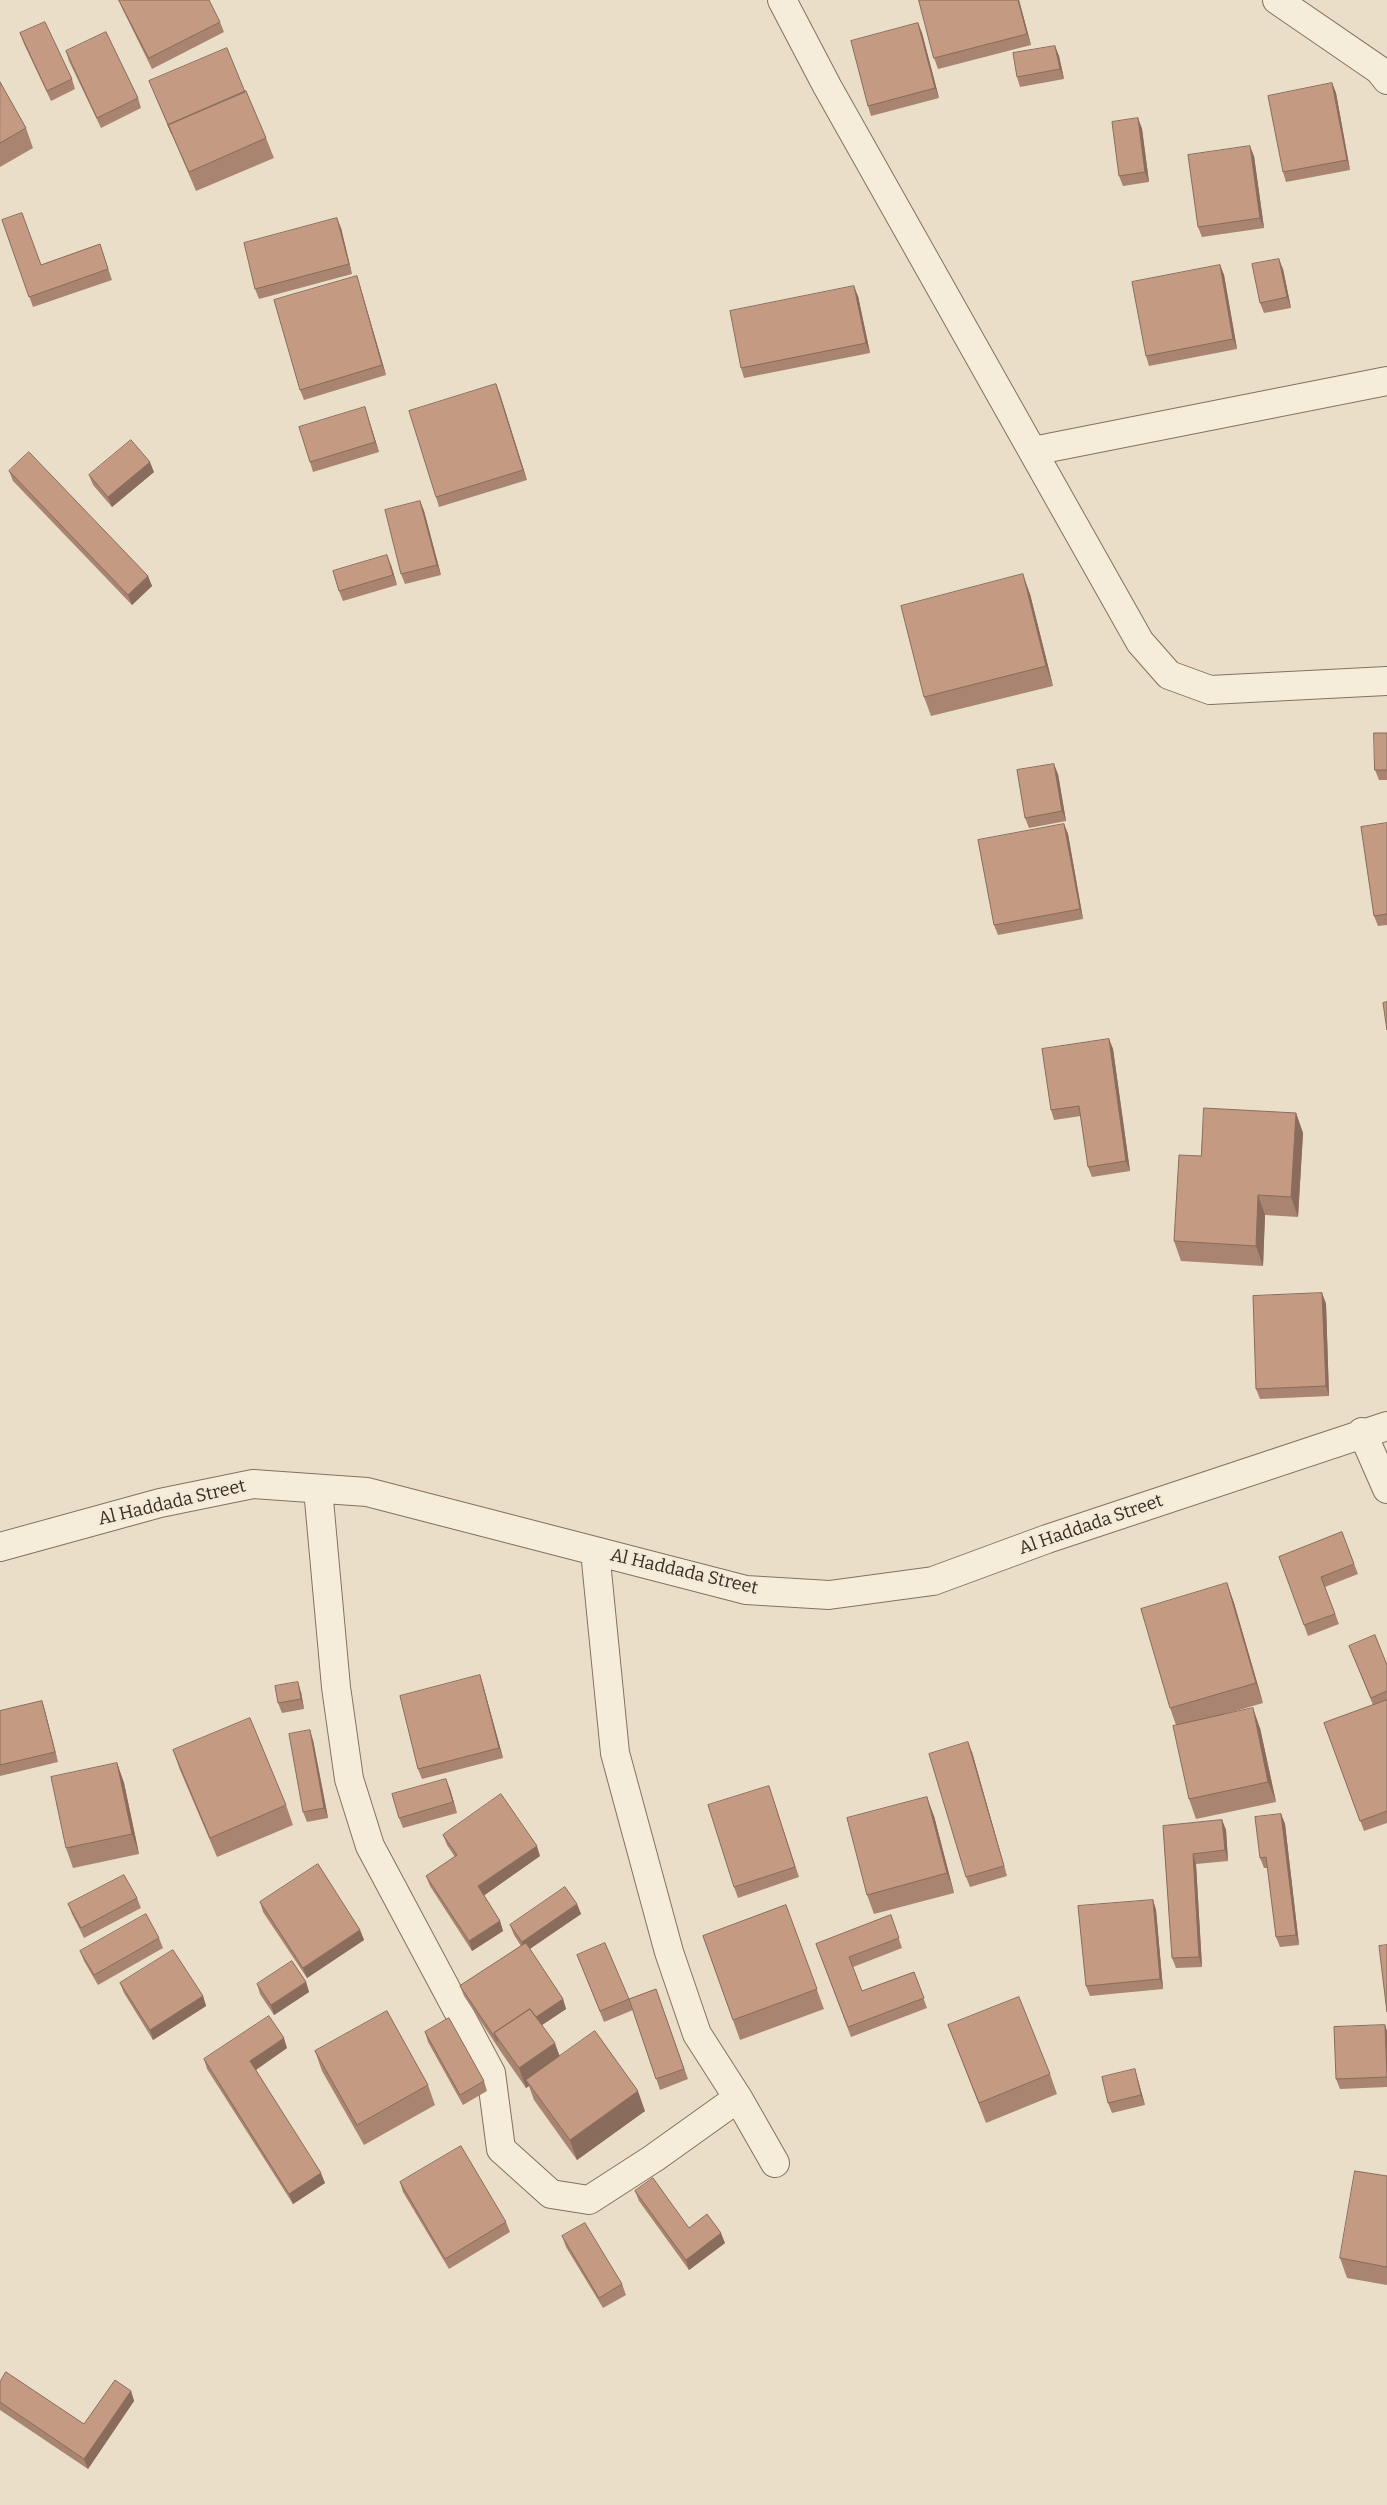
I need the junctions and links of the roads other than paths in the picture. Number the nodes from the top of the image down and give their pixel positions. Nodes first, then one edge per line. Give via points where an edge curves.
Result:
1 (782, 0) edge
2 (1277, 0) edge
3 (1387, 80) edge
4 (1387, 381) edge
5 (1033, 451) junction
6 (1387, 681) edge
7 (1375, 1429) edge
8 (318, 1489) junction
9 (1387, 1489) edge
10 (0, 1547) edge
11 (595, 1551) junction
12 (738, 2098) junction
13 (776, 2162) dead end

1 - 5 street via 827,86
2 - 3 street via 1379,70
4 - 5 street
5 - 6 street via 1140,642 1169,674 1210,690
7 - 9 street
7 - 11 street, Al Haddada Street via 932,1581 830,1595 746,1590
8 - 10 street, Al Haddada Street via 253,1484 160,1503
8 - 11 street, Al Haddada Street via 367,1492
8 - 12 street via 336,1687 349,1779 370,1846 491,2073 501,2149 551,2194 589,2200
11 - 12 street via 615,1753 669,1952 697,2034
12 - 13 street

